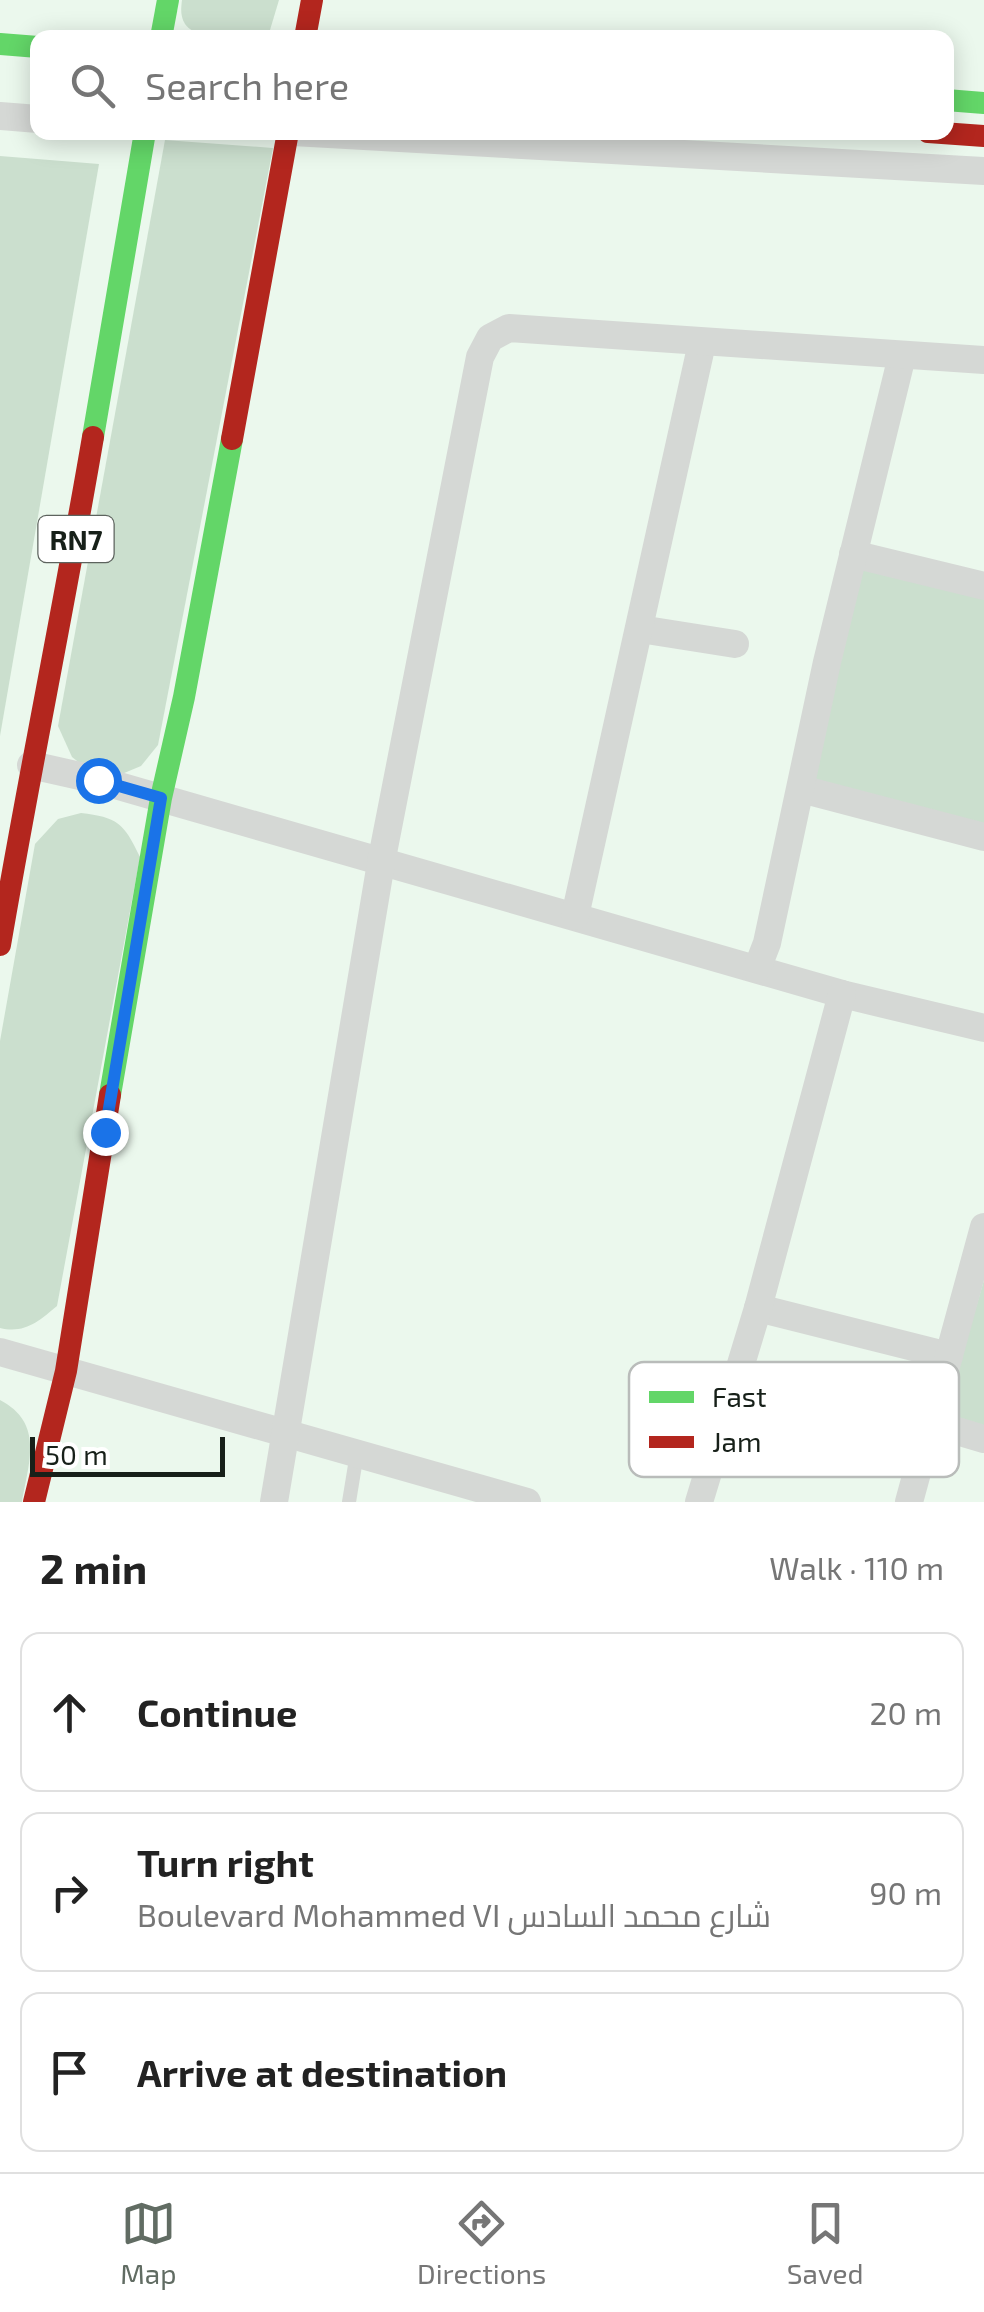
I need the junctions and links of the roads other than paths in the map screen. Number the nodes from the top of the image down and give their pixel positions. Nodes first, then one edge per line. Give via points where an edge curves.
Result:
1 (168, 0) edge
2 (312, 0) edge
3 (162, 30) edge
4 (307, 30) edge
5 (0, 44) edge
6 (30, 46) edge
7 (954, 101) edge
8 (984, 103) edge
9 (0, 116) edge
10 (30, 118) edge
11 (954, 134) edge
12 (984, 136) edge
13 (144, 140) edge
14 (288, 140) edge
15 (432, 140) edge
16 (984, 171) edge
17 (702, 343) junction
18 (902, 356) junction
19 (984, 360) edge
20 (853, 554) junction
21 (984, 586) edge
22 (640, 629) junction
23 (734, 644) dead end
24 (31, 765) junction
25 (802, 789) junction
26 (161, 798) junction
27 (984, 837) edge
28 (381, 862) junction
29 (575, 916) junction
30 (0, 945) edge
31 (757, 969) junction
32 (842, 994) junction
33 (984, 1028) edge
34 (983, 1233) edge
35 (758, 1308) junction
36 (0, 1352) edge
37 (949, 1356) junction
38 (742, 1362) edge
39 (947, 1362) edge
40 (66, 1371) junction
41 (959, 1431) edge
42 (288, 1434) junction
43 (984, 1438) edge
44 (356, 1453) junction
45 (707, 1477) edge
46 (916, 1477) edge
47 (34, 1502) edge
48 (274, 1502) edge
49 (349, 1502) edge
50 (528, 1502) edge
51 (699, 1502) edge
52 (910, 1502) edge

1 - 3 main road
2 - 4 main road
5 - 6 main road
7 - 8 main road
9 - 10 street
11 - 12 main road
13 - 24 main road, RN7
14 - 26 main road
15 - 16 street
17 - 18 street
17 - 22 street
17 - 28 street via 509,328 490,338 480,356
18 - 19 street
18 - 20 street
20 - 21 street
20 - 25 street
22 - 23 street
22 - 29 street
24 - 26 street
24 - 30 main road, RN7
25 - 27 street
25 - 31 street
26 - 28 street
26 - 40 main road
28 - 29 street
28 - 42 street
29 - 31 street
31 - 32 street
32 - 33 street
32 - 35 street
34 - 37 street
35 - 37 street
35 - 38 street
36 - 40 street
37 - 39 street
40 - 42 street
40 - 47 main road
41 - 43 street
42 - 44 street
42 - 48 street
44 - 49 lane
44 - 50 street
45 - 51 street
46 - 52 street

